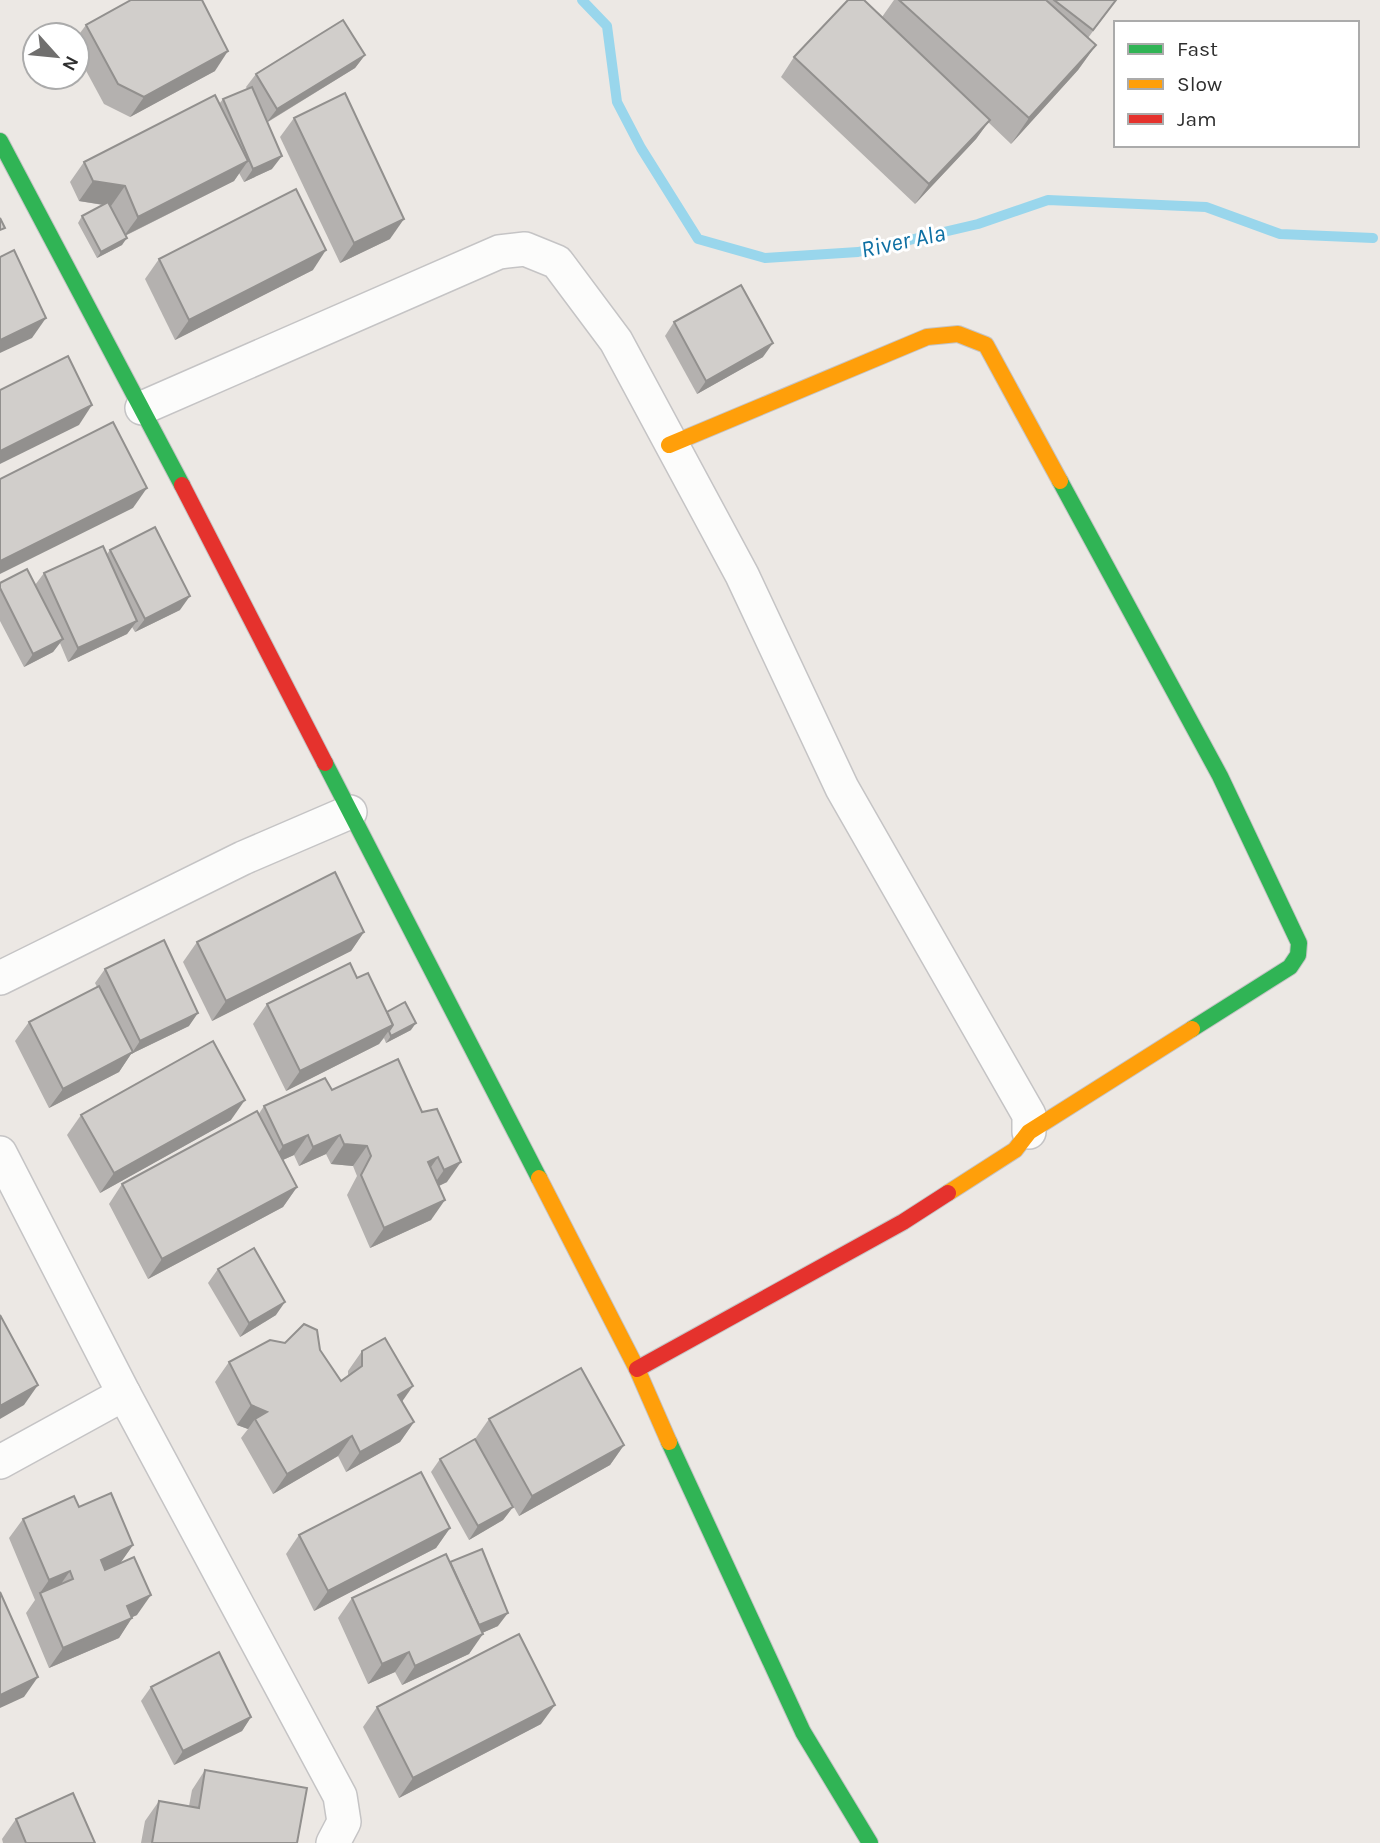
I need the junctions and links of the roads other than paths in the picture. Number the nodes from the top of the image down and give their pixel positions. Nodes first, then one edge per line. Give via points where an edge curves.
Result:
1 (0, 141) edge
2 (142, 408) junction
3 (670, 445) junction
4 (350, 812) junction
5 (0, 978) edge
6 (1029, 1132) junction
7 (0, 1153) edge
8 (637, 1369) junction
9 (124, 1394) junction
10 (0, 1462) edge
11 (333, 1843) edge
12 (870, 1843) edge

1 - 2 street
2 - 3 street via 499,252 525,249 557,262 616,341
2 - 4 street
3 - 6 street via 742,575 842,788 1030,1115
3 - 6 street via 927,337 956,331 973,335 986,345 1220,776 1298,943 1298,955 1290,967
4 - 5 street via 243,858
4 - 8 street
6 - 8 street via 1015,1150 903,1222
7 - 9 street
8 - 12 street via 803,1732
9 - 10 street
9 - 11 street via 340,1796 344,1822

